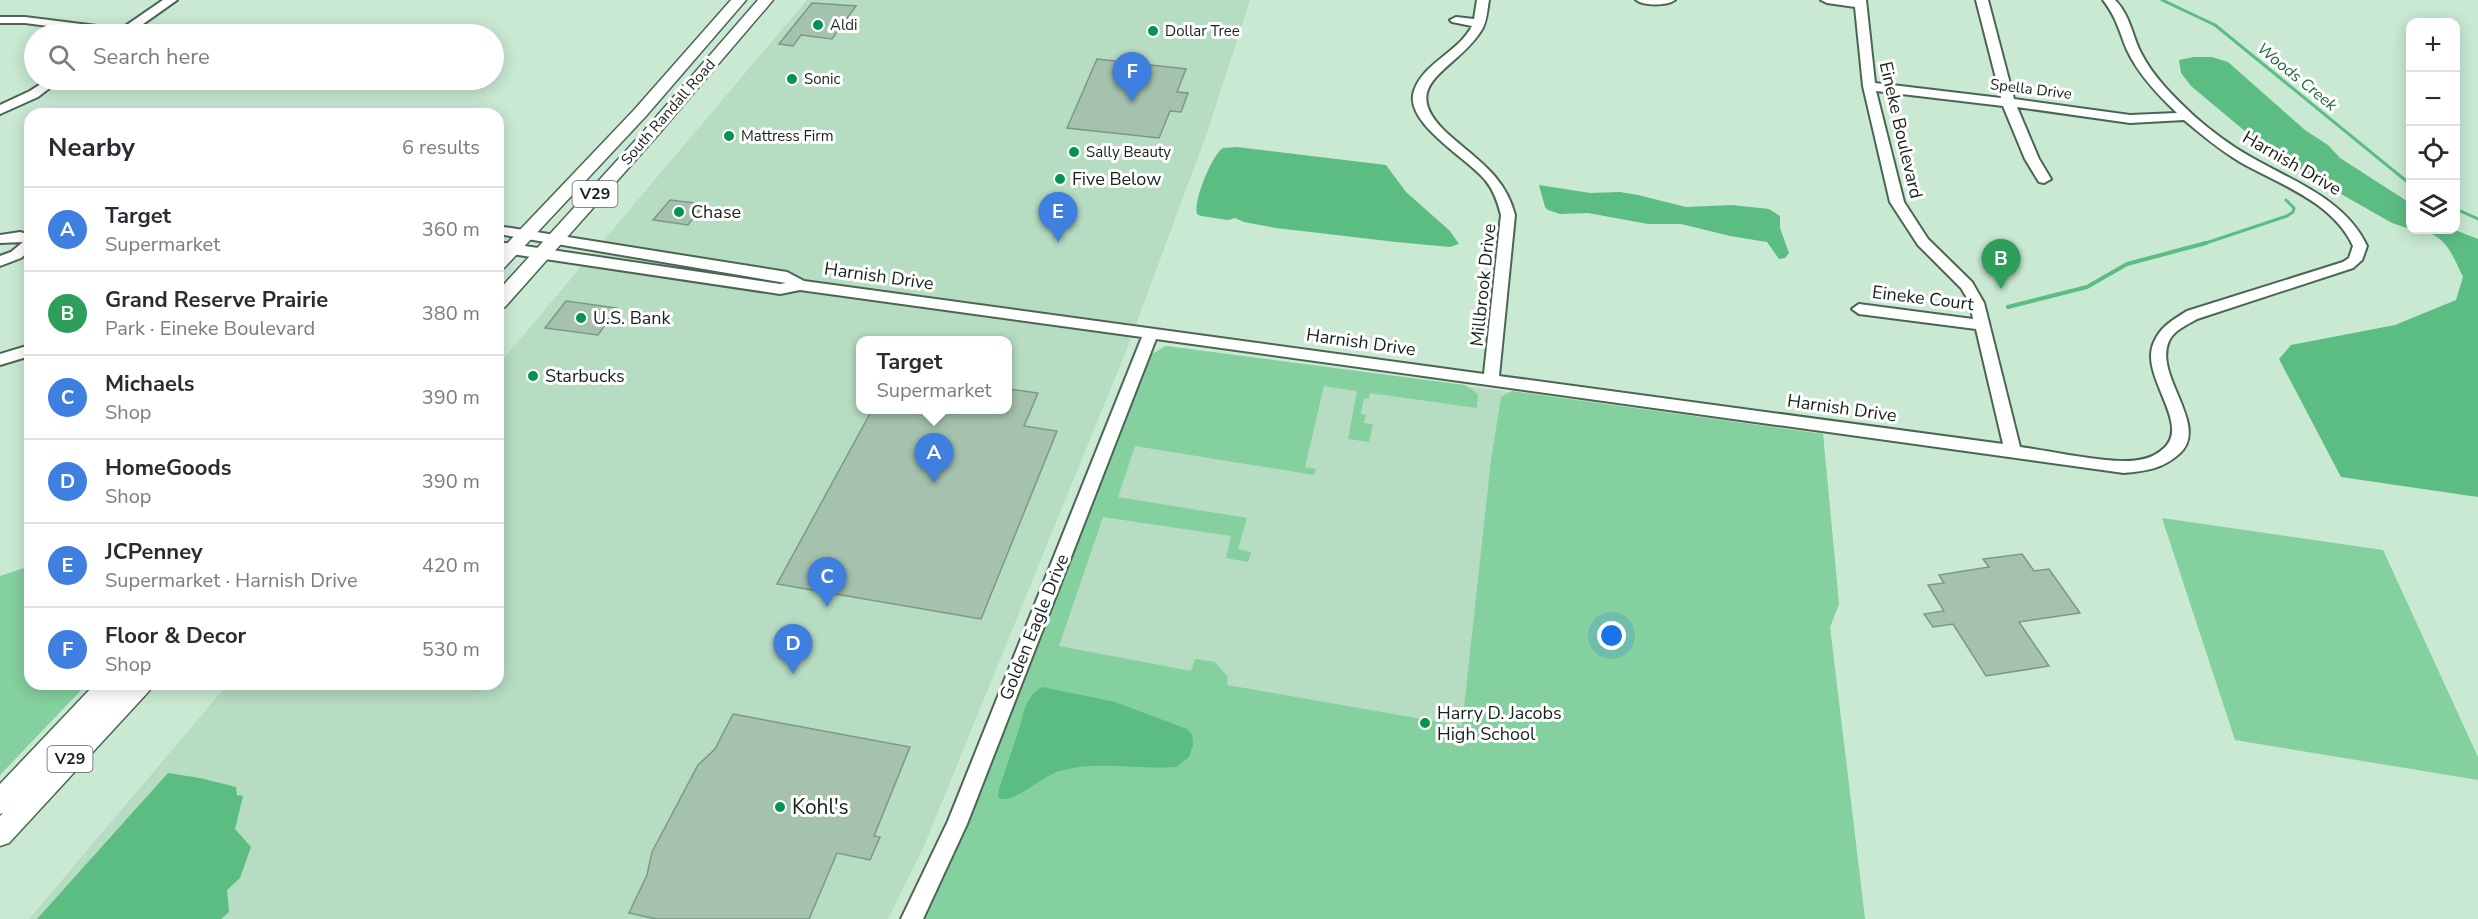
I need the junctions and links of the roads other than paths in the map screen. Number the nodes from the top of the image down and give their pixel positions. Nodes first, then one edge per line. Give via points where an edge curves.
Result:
1 (171, 0) edge
2 (739, 0) edge
3 (766, 0) edge
4 (1483, 0) edge
5 (1642, 0) edge
6 (1669, 0) edge
7 (1827, 0) edge
8 (1982, 0) edge
9 (2109, 0) edge
10 (1860, 2) edge
11 (0, 20) edge
12 (1456, 20) dead end
13 (1479, 23) junction
14 (53, 24) edge
15 (136, 24) edge
16 (1869, 86) junction
17 (40, 90) edge
18 (2008, 102) junction
19 (0, 110) edge
20 (2187, 116) junction
21 (2044, 179) dead end
22 (504, 231) edge
23 (525, 234) junction
24 (24, 237) edge
25 (0, 239) edge
26 (553, 239) junction
27 (24, 248) edge
28 (505, 248) edge
29 (541, 254) junction
30 (0, 261) edge
31 (800, 285) junction
32 (504, 296) edge
33 (1858, 309) dead end
34 (1982, 325) junction
35 (1151, 333) junction
36 (24, 352) edge
37 (0, 360) edge
38 (1491, 380) junction
39 (2013, 453) junction
40 (104, 690) edge
41 (134, 690) edge
42 (0, 802) edge
43 (0, 834) edge
44 (912, 919) edge

1 - 15 street
2 - 23 main road, South Randall Road / V29 via 640,113
3 - 26 main road, South Randall Road / V29
4 - 13 street, Millbrook Drive
5 - 6 street
7 - 10 street
8 - 18 street
9 - 20 street, Harnish Drive via 2124,17 2136,54 2149,75
10 - 16 street, Eineke Boulevard
11 - 14 street
12 - 13 street
13 - 38 street, Millbrook Drive via 1473,34 1424,82 1419,105 1424,118 1438,133 1489,175 1506,203 1508,215
16 - 18 street, Spella Drive
16 - 34 street, Eineke Boulevard via 1897,202 1929,249 1966,285 1977,303
17 - 19 street
18 - 20 street, Spella Drive via 2130,119
18 - 21 street
20 - 39 street, Harnish Drive via 2228,149 2339,214 2358,237 2359,254 2348,265 2192,315 2169,329 2161,342 2158,359 2181,434 2178,446 2163,459 2124,467
22 - 23 street, Harnish Drive
23 - 26 street, Harnish Drive
23 - 28 main road, South Randall Road / V29
24 - 25 street
26 - 29 main road, South Randall Road / V29
26 - 31 street, Harnish Drive via 787,277
27 - 30 street
28 - 29 street, Harnish Drive
29 - 31 street, Harnish Drive via 780,289
29 - 32 main road, South Randall Road / V29
31 - 35 street, Harnish Drive
33 - 34 street, Eineke Court
34 - 39 street, Eineke Boulevard
35 - 38 street, Harnish Drive
35 - 44 street, Golden Eagle Drive via 957,824
36 - 37 street
38 - 39 street, Harnish Drive
40 - 42 main road, V29
41 - 43 main road, V29

